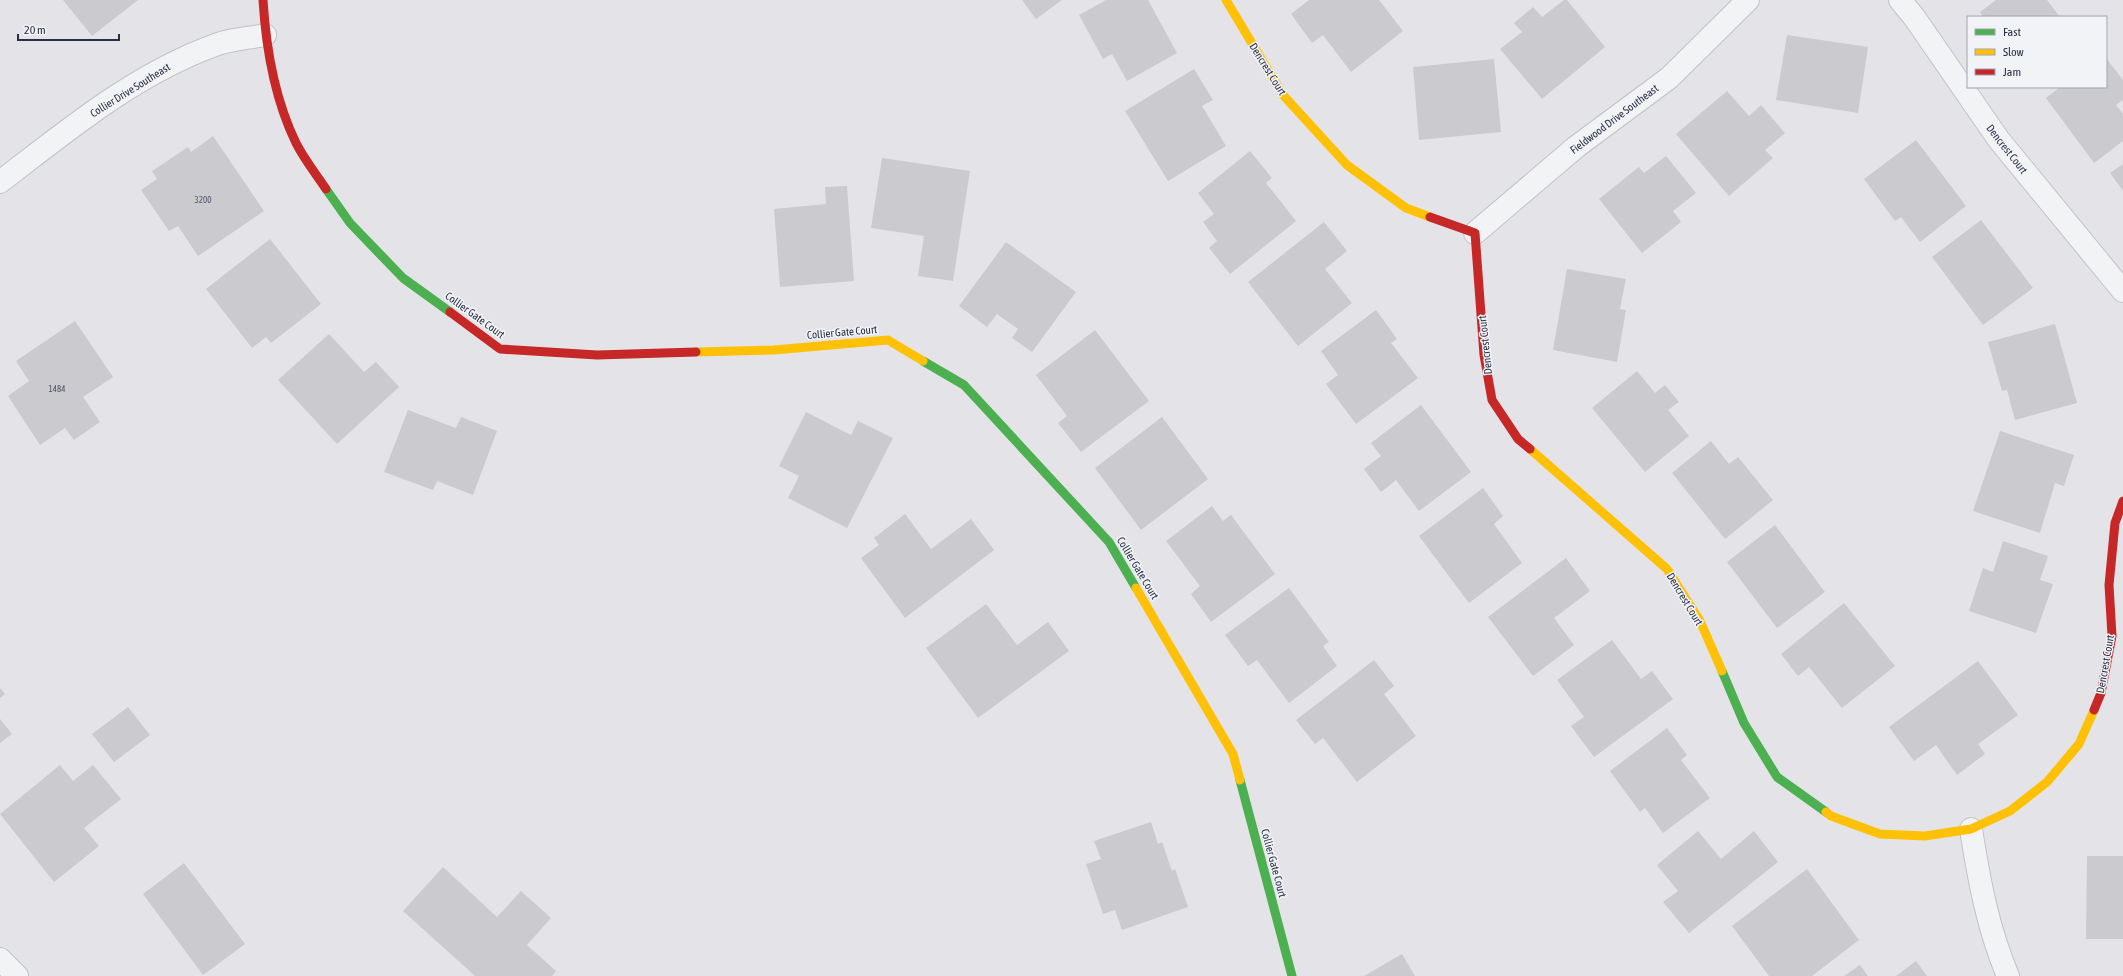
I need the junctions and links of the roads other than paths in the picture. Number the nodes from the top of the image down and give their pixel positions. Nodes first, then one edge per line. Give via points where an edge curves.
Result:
1 (263, 0) edge
2 (1226, 0) edge
3 (1748, 0) edge
4 (1900, 0) edge
5 (265, 35) junction
6 (0, 182) edge
7 (1476, 233) junction
8 (2123, 291) edge
9 (2123, 501) edge
10 (1971, 830) junction
11 (0, 959) edge
12 (17, 976) edge
13 (1292, 976) edge
14 (2008, 976) edge

1 - 5 street
2 - 7 street, Dencrest Court via 1283,95 1347,165 1406,208
3 - 7 street, Fieldwood Drive Southeast via 1669,78 1576,147
4 - 8 street, Dencrest Court via 1999,140
5 - 6 street, Collier Drive Southeast via 219,44 144,78
5 - 13 street, Collier Gate Court via 279,102 286,121 307,162 350,223 403,278 500,349 597,355 774,350 888,340 964,385 1108,542 1233,754
7 - 10 street, Dencrest Court via 1484,356 1492,400 1518,439 1667,569 1700,621 1744,723 1777,776 1831,816 1880,834 1925,836
9 - 10 street, Dencrest Court via 2115,523 2109,585 2112,636 2101,693 2079,744 2047,782 2010,811
10 - 14 street via 1982,895 1998,952
11 - 12 street

